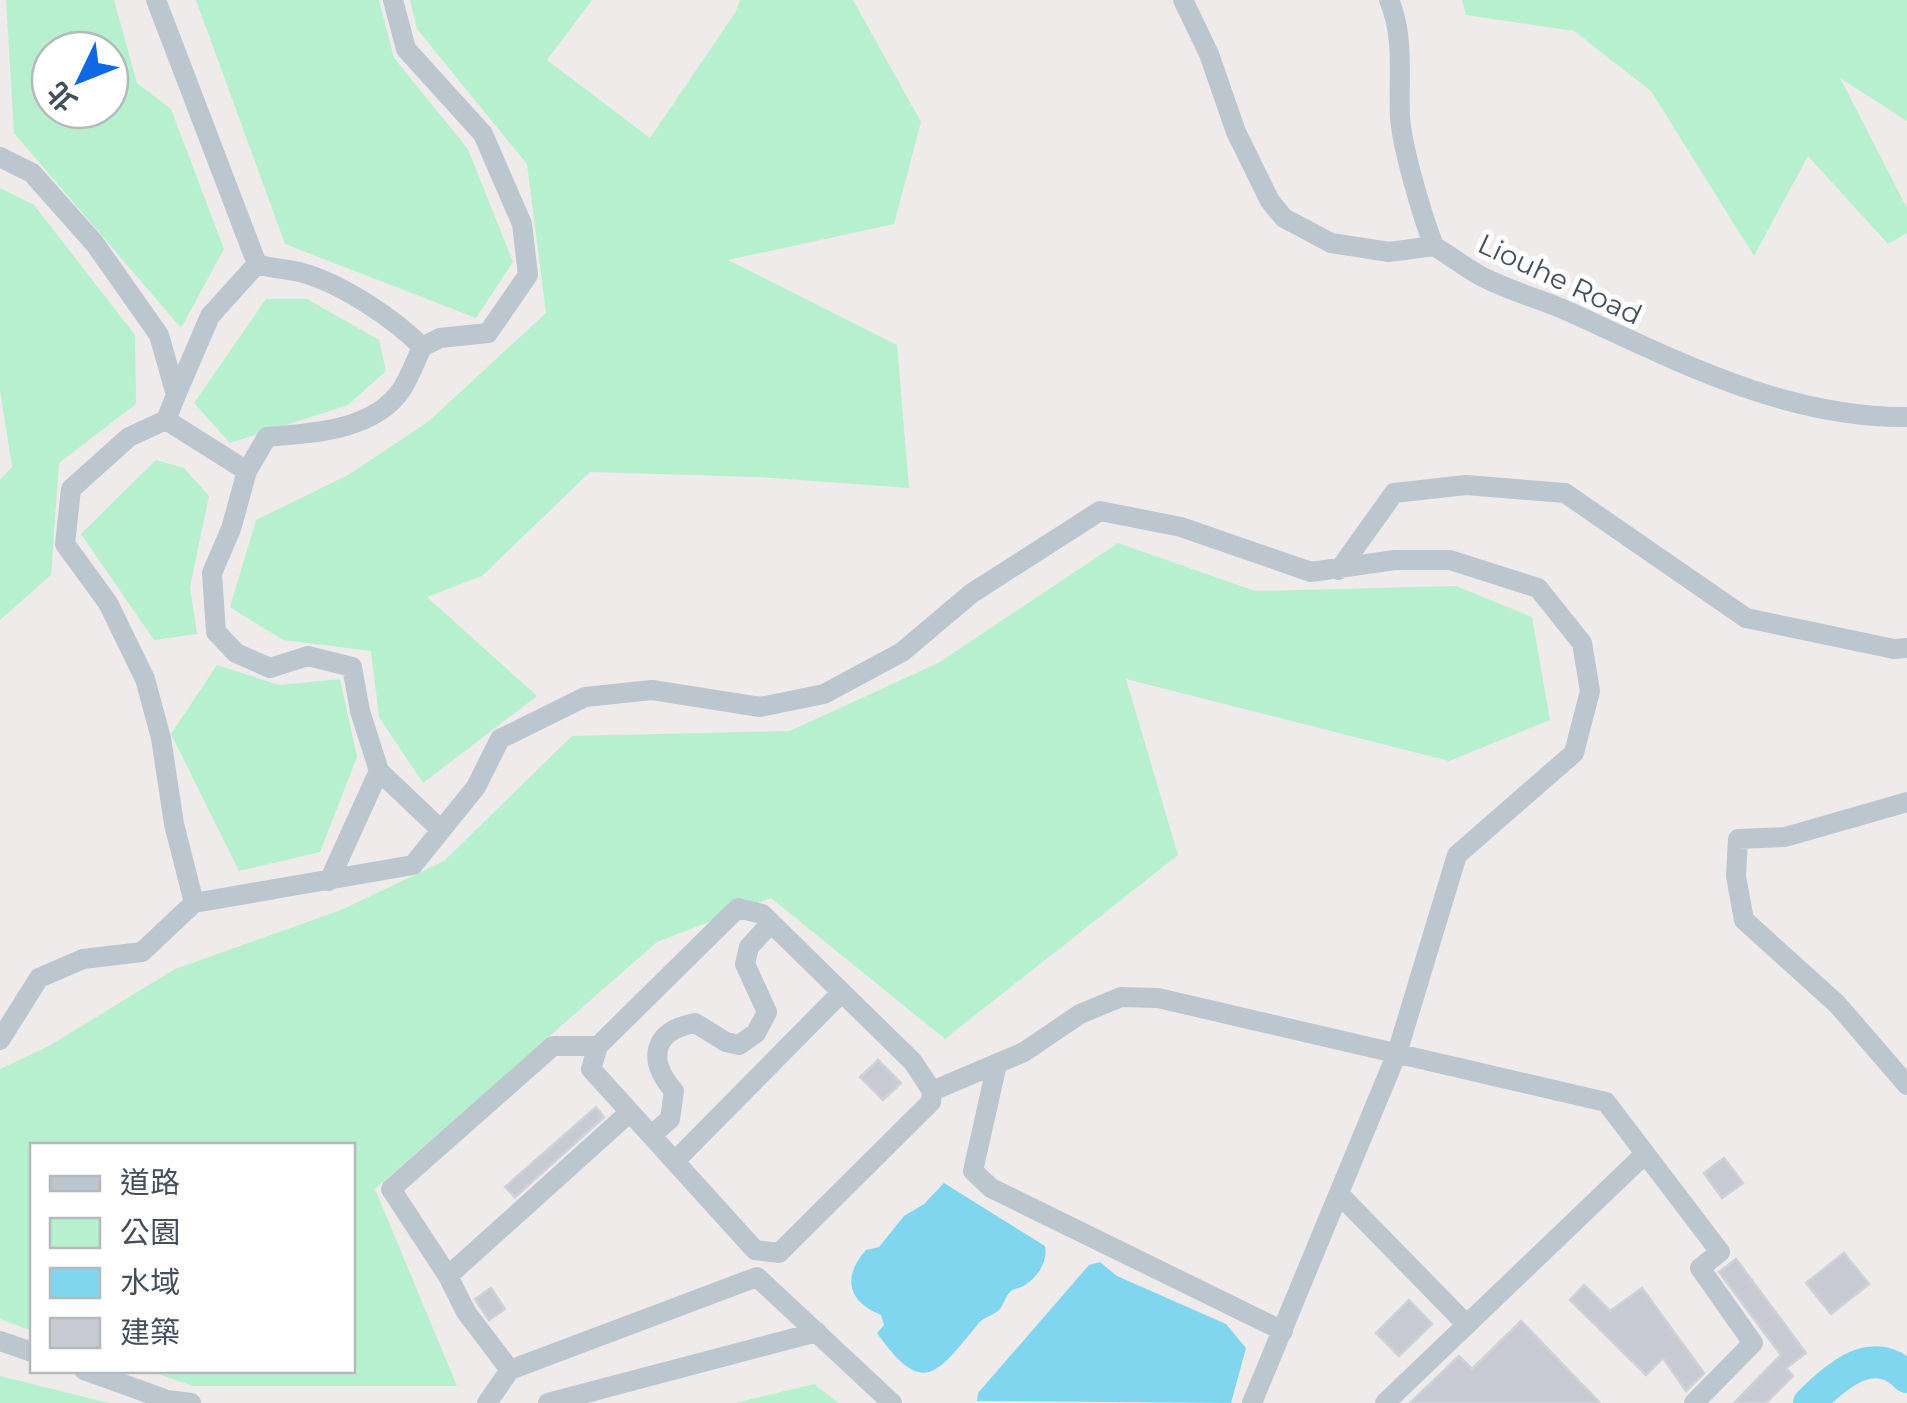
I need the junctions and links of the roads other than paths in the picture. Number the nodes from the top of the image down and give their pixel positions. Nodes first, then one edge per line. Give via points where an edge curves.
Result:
1 (156, 0) edge
2 (393, 0) edge
3 (1183, 0) edge
4 (1390, 0) edge
5 (0, 157) edge
6 (1434, 246) junction
7 (257, 264) junction
8 (422, 347) junction
9 (176, 395) junction
10 (1907, 418) edge
11 (166, 420) junction
12 (247, 471) junction
13 (1339, 570) junction
14 (1907, 648) edge
15 (379, 771) junction
16 (1907, 802) edge
17 (441, 830) junction
18 (329, 880) junction
19 (194, 904) junction
20 (771, 922) junction
21 (842, 992) junction
22 (0, 1040) edge
23 (598, 1046) junction
24 (1397, 1053) junction
25 (997, 1064) junction
26 (1907, 1085) edge
27 (932, 1092) junction
28 (630, 1112) junction
29 (652, 1134) junction
30 (1646, 1154) junction
31 (676, 1160) junction
32 (1339, 1194) junction
33 (755, 1250) junction
34 (448, 1276) junction
35 (757, 1277) junction
36 (1467, 1325) junction
37 (817, 1332) junction
38 (1283, 1332) junction
39 (0, 1341) edge
40 (30, 1351) edge
41 (510, 1370) junction
42 (92, 1373) edge
43 (191, 1403) edge
44 (487, 1403) edge
45 (548, 1403) edge
46 (892, 1403) edge
47 (1252, 1403) edge
48 (1385, 1403) edge
49 (1694, 1403) edge

1 - 7 street
2 - 8 street via 406,49 483,134 522,224 528,275 488,332
3 - 6 street via 1236,132 1284,218 1331,243 1389,252
4 - 6 street, Liouhe Road via 1400,120
5 - 9 street via 32,173 95,244 159,335
6 - 10 street, Liouhe Road via 1480,276 1755,393 1866,418
7 - 8 street via 304,273 334,288 396,321
7 - 9 street via 210,316
8 - 12 street via 400,392 370,417 319,432 267,436
9 - 11 street
11 - 12 street
11 - 19 street via 129,438 71,489 65,544 108,603 145,680
12 - 15 street via 212,573 216,632 236,653 270,668 308,656 352,667
13 - 14 street via 1394,493 1466,485 1565,493 1746,618
13 - 17 street via 1311,572 1181,528 1100,511 972,594 902,652 824,694 760,707 652,690 586,697 500,739 476,788
13 - 24 street via 1450,560 1538,588 1582,643 1590,691 1574,753 1458,855
15 - 17 street
15 - 18 street
16 - 26 street via 1785,837 1738,839 1736,876 1744,920 1838,1004
17 - 18 street via 413,865
18 - 19 street
19 - 22 street via 142,952 83,958 39,978
20 - 21 street
20 - 23 street via 738,908
20 - 29 street via 745,964 767,1012 756,1033 739,1045 695,1023 677,1027 662,1041 656,1064 674,1091 670,1119
21 - 27 street via 913,1062
21 - 31 street
23 - 28 street via 591,1069
23 - 34 street via 553,1046 391,1190
24 - 25 street via 1158,998 1121,997
24 - 30 street via 1606,1102
24 - 32 street
25 - 27 street
25 - 38 street via 973,1172 991,1188
27 - 33 street via 931,1102 779,1253
28 - 29 street
28 - 34 street
29 - 31 street
30 - 36 street
30 - 49 street via 1720,1252 1700,1268 1754,1344
31 - 33 street
32 - 36 street
32 - 38 street
33 - 35 street
34 - 41 street
35 - 37 street
35 - 41 street
36 - 48 street
37 - 45 street
37 - 46 street
38 - 47 street
39 - 40 street
41 - 44 street
42 - 43 street

